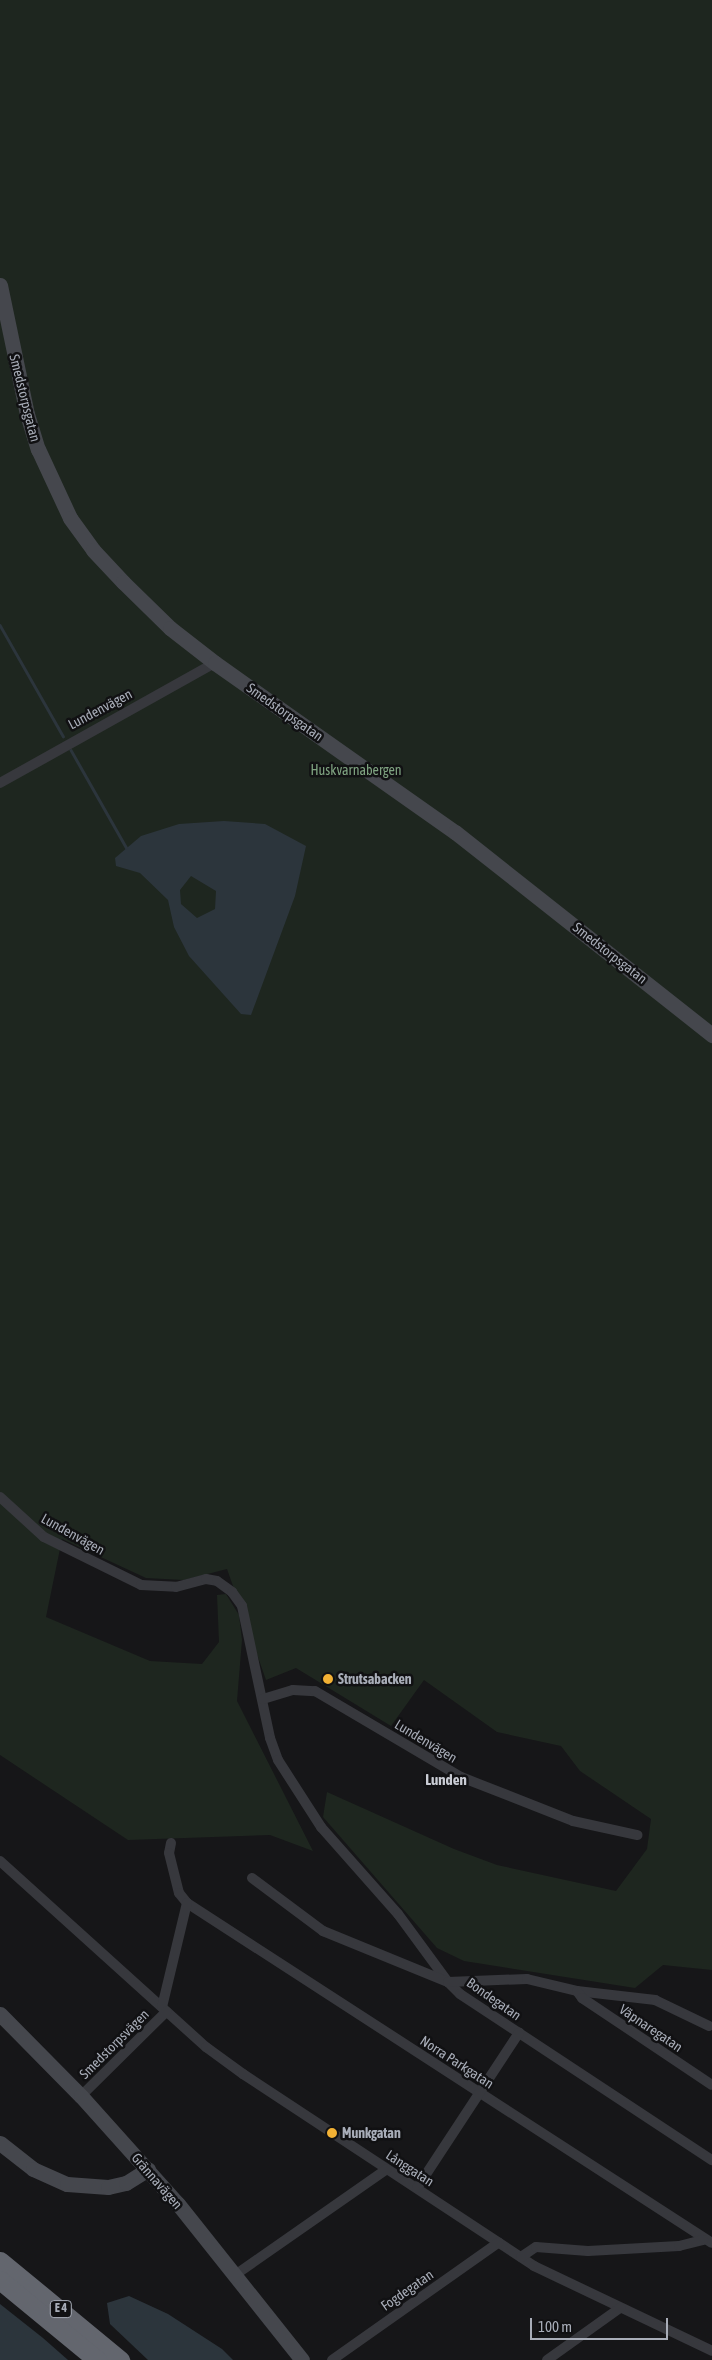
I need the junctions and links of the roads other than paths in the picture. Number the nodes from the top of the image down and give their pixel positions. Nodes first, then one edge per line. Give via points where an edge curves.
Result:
1 (0, 286) edge
2 (216, 663) junction
3 (0, 783) edge
4 (712, 1035) edge
5 (0, 1497) edge
6 (263, 1699) junction
7 (637, 1835) dead end
8 (171, 1843) dead end
9 (0, 1861) edge
10 (252, 1878) dead end
11 (187, 1903) junction
12 (448, 1982) junction
13 (577, 1991) junction
14 (164, 2010) junction
15 (0, 2014) edge
16 (709, 2026) dead end
17 (519, 2033) junction
18 (712, 2084) edge
19 (480, 2093) junction
20 (82, 2096) junction
21 (0, 2143) edge
22 (712, 2160) edge
23 (386, 2169) junction
24 (148, 2170) junction
25 (416, 2188) junction
26 (707, 2241) edge
27 (499, 2242) junction
28 (521, 2257) junction
29 (0, 2261) edge
30 (235, 2276) junction
31 (0, 2280) edge
32 (620, 2308) junction
33 (712, 2351) edge
34 (97, 2360) edge
35 (120, 2360) edge
36 (302, 2360) edge
37 (332, 2360) edge
38 (547, 2360) edge

1 - 2 street, Smedstorpsgatan via 27,414 38,449 70,518 93,550 123,582 170,628
2 - 3 street, Lundenvägen
2 - 4 street, Smedstorpsgatan via 455,832
5 - 6 street, Lundenvägen via 44,1537 141,1585 176,1587 206,1580 227,1586 242,1606
6 - 7 street, Lundenvägen via 293,1690 314,1690 461,1778 573,1821
6 - 12 street, Lundenvägen via 270,1738 296,1789 321,1827 398,1914
8 - 11 street via 170,1853 179,1893
9 - 14 street, Långgatan
10 - 12 street, Bondegatan via 323,1931
11 - 14 street, Smedstorpsvägen
11 - 19 street, Norra Parkgatan via 198,1907
12 - 13 street, Väpnaregatan via 527,1979
12 - 17 street, Bondegatan via 460,1994
13 - 16 street, Väpnaregatan via 655,2000
13 - 18 street, Väpnaregatan via 582,1998
14 - 20 street, Smedstorpsvägen
14 - 23 street, Långgatan via 243,2074
15 - 20 street, Grännavägen
17 - 19 street
17 - 22 street, Bondegatan
19 - 25 street
19 - 26 street, Norra Parkgatan
20 - 24 street, Grännavägen
21 - 24 street via 34,2169 74,2185 108,2187 126,2183
23 - 25 street, Långgatan
23 - 30 street
24 - 30 street, Grännavägen
25 - 27 street, Långgatan
26 - 28 street via 678,2246 588,2251 536,2247
27 - 28 street, Långgatan
27 - 37 street, Fogdegatan
28 - 32 street, Långgatan
29 - 35 highway, E 4
30 - 36 street, Grännavägen
31 - 34 highway, E 4
32 - 33 street, Långgatan
32 - 38 street

